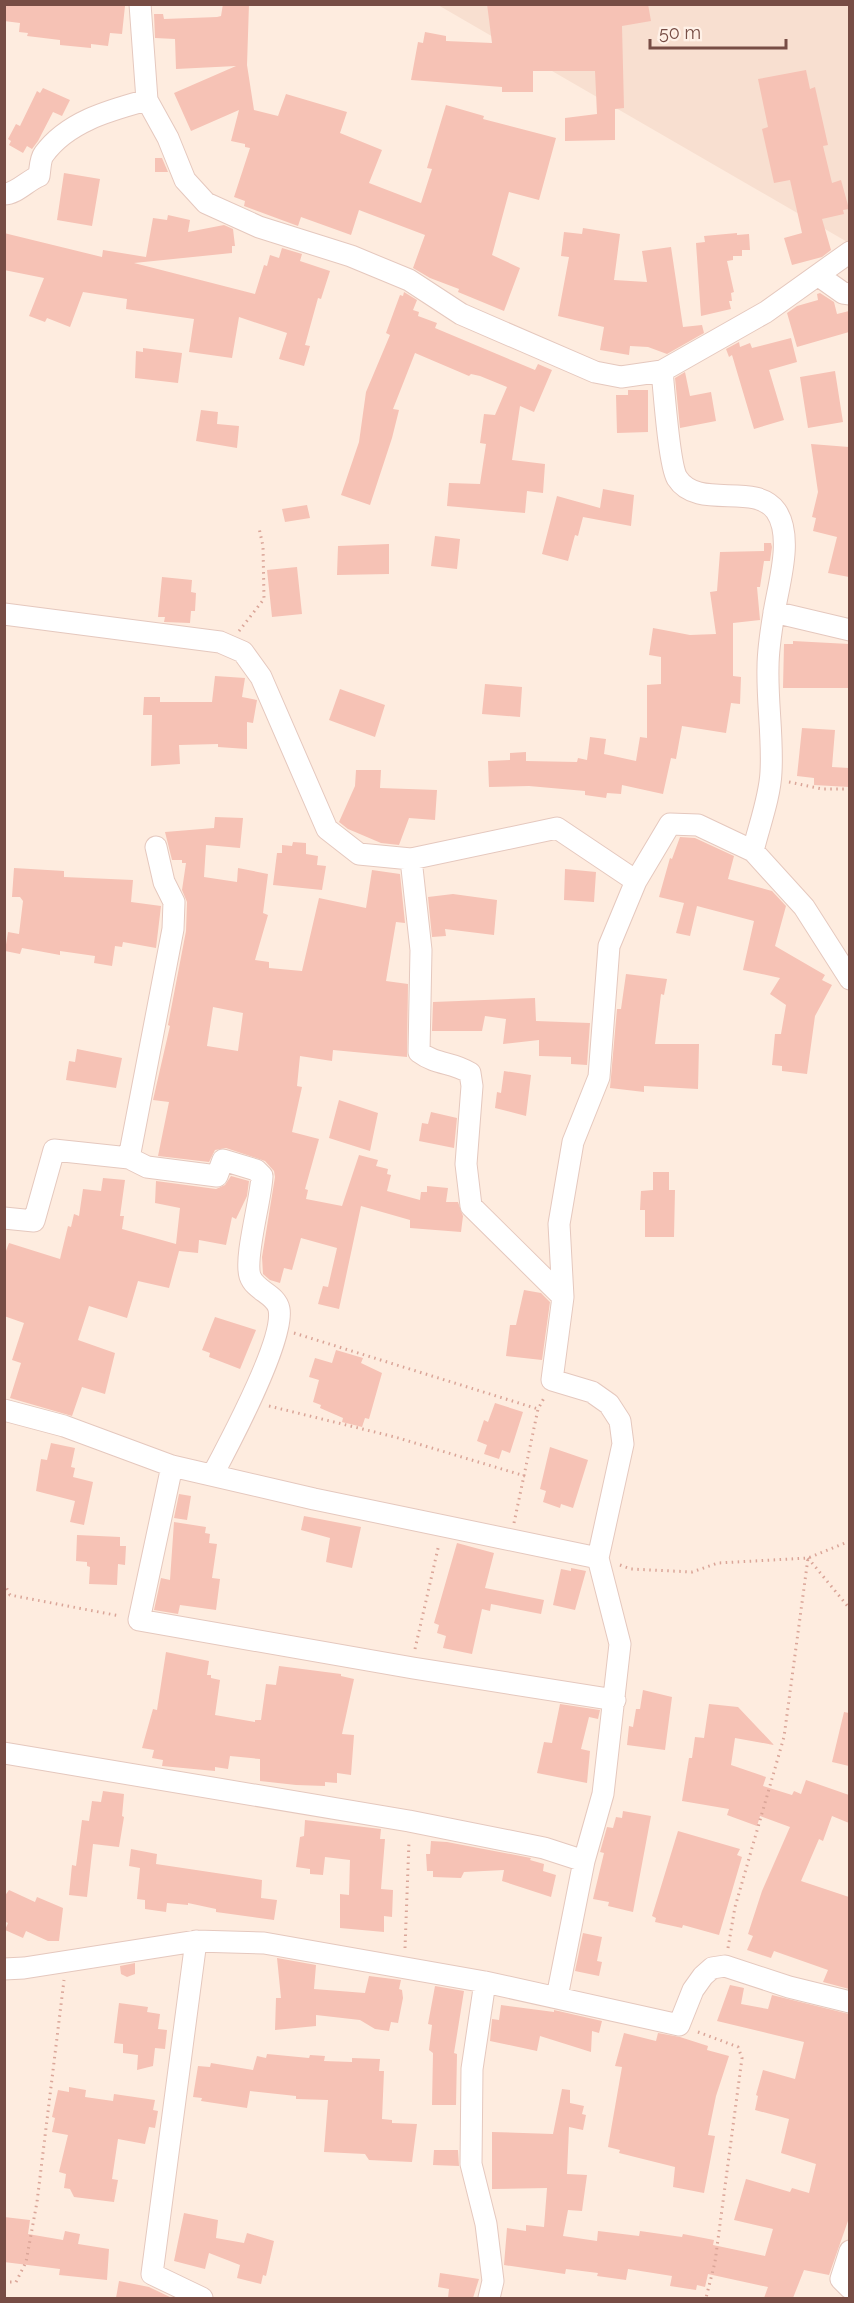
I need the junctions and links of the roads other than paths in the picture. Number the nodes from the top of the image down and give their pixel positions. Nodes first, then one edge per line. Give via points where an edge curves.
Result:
1 (140, 4) edge
2 (147, 100) junction
3 (4, 194) edge
4 (849, 252) edge
5 (819, 276) junction
6 (849, 294) edge
7 (662, 370) junction
8 (774, 612) junction
9 (4, 614) edge
10 (849, 630) edge
11 (156, 847) dead end
12 (753, 851) junction
13 (411, 859) junction
14 (636, 881) junction
15 (849, 979) edge
16 (129, 1158) junction
17 (4, 1218) edge
18 (563, 1297) junction
19 (4, 1410) edge
20 (172, 1466) junction
21 (213, 1474) junction
22 (598, 1558) junction
23 (615, 1700) junction
24 (4, 1753) edge
25 (584, 1861) junction
26 (196, 1941) junction
27 (4, 1969) edge
28 (485, 1982) junction
29 (557, 1997) junction
30 (849, 2002) edge
31 (849, 2251) edge
32 (849, 2288) edge
33 (202, 2298) edge
34 (489, 2298) edge

1 - 2 street
2 - 3 street via 92,117 72,129 43,155 39,176 12,194
2 - 7 street via 185,180 206,203 409,280 461,314 595,372 621,377
4 - 5 street
5 - 6 street
5 - 7 street via 750,322
7 - 8 street via 677,477 688,489 763,499 777,512 784,565
8 - 10 street
8 - 12 street via 768,666 771,774
9 - 13 street via 220,642 243,652 261,677 327,829 359,854
11 - 16 street via 164,882 174,902 173,929
12 - 14 street via 698,825 670,824
12 - 15 street via 804,907
13 - 14 street via 557,828
13 - 18 street via 421,950 419,1052 432,1062 458,1065 470,1073 466,1164 471,1206
14 - 18 street via 609,946 599,1077 573,1142 559,1224
16 - 17 street via 54,1150 34,1221
16 - 21 street via 147,1167 217,1176 223,1160 256,1170 262,1176 248,1268 256,1287 276,1302 279,1328 250,1401
18 - 22 street via 552,1380 592,1392 609,1404 620,1421 623,1444
19 - 20 street via 64,1426
20 - 21 street
20 - 23 street via 140,1620
21 - 22 street
22 - 23 street via 620,1644
23 - 25 street via 603,1794
24 - 25 street via 410,1821 544,1848
25 - 29 street
26 - 27 street
26 - 28 street via 264,1943
26 - 33 street via 152,2274
28 - 29 street
28 - 34 street via 472,2069 471,2164 486,2224 493,2281
29 - 30 street via 679,2025 703,1976 712,1968 725,1966 789,1988
31 - 32 street via 841,2279

